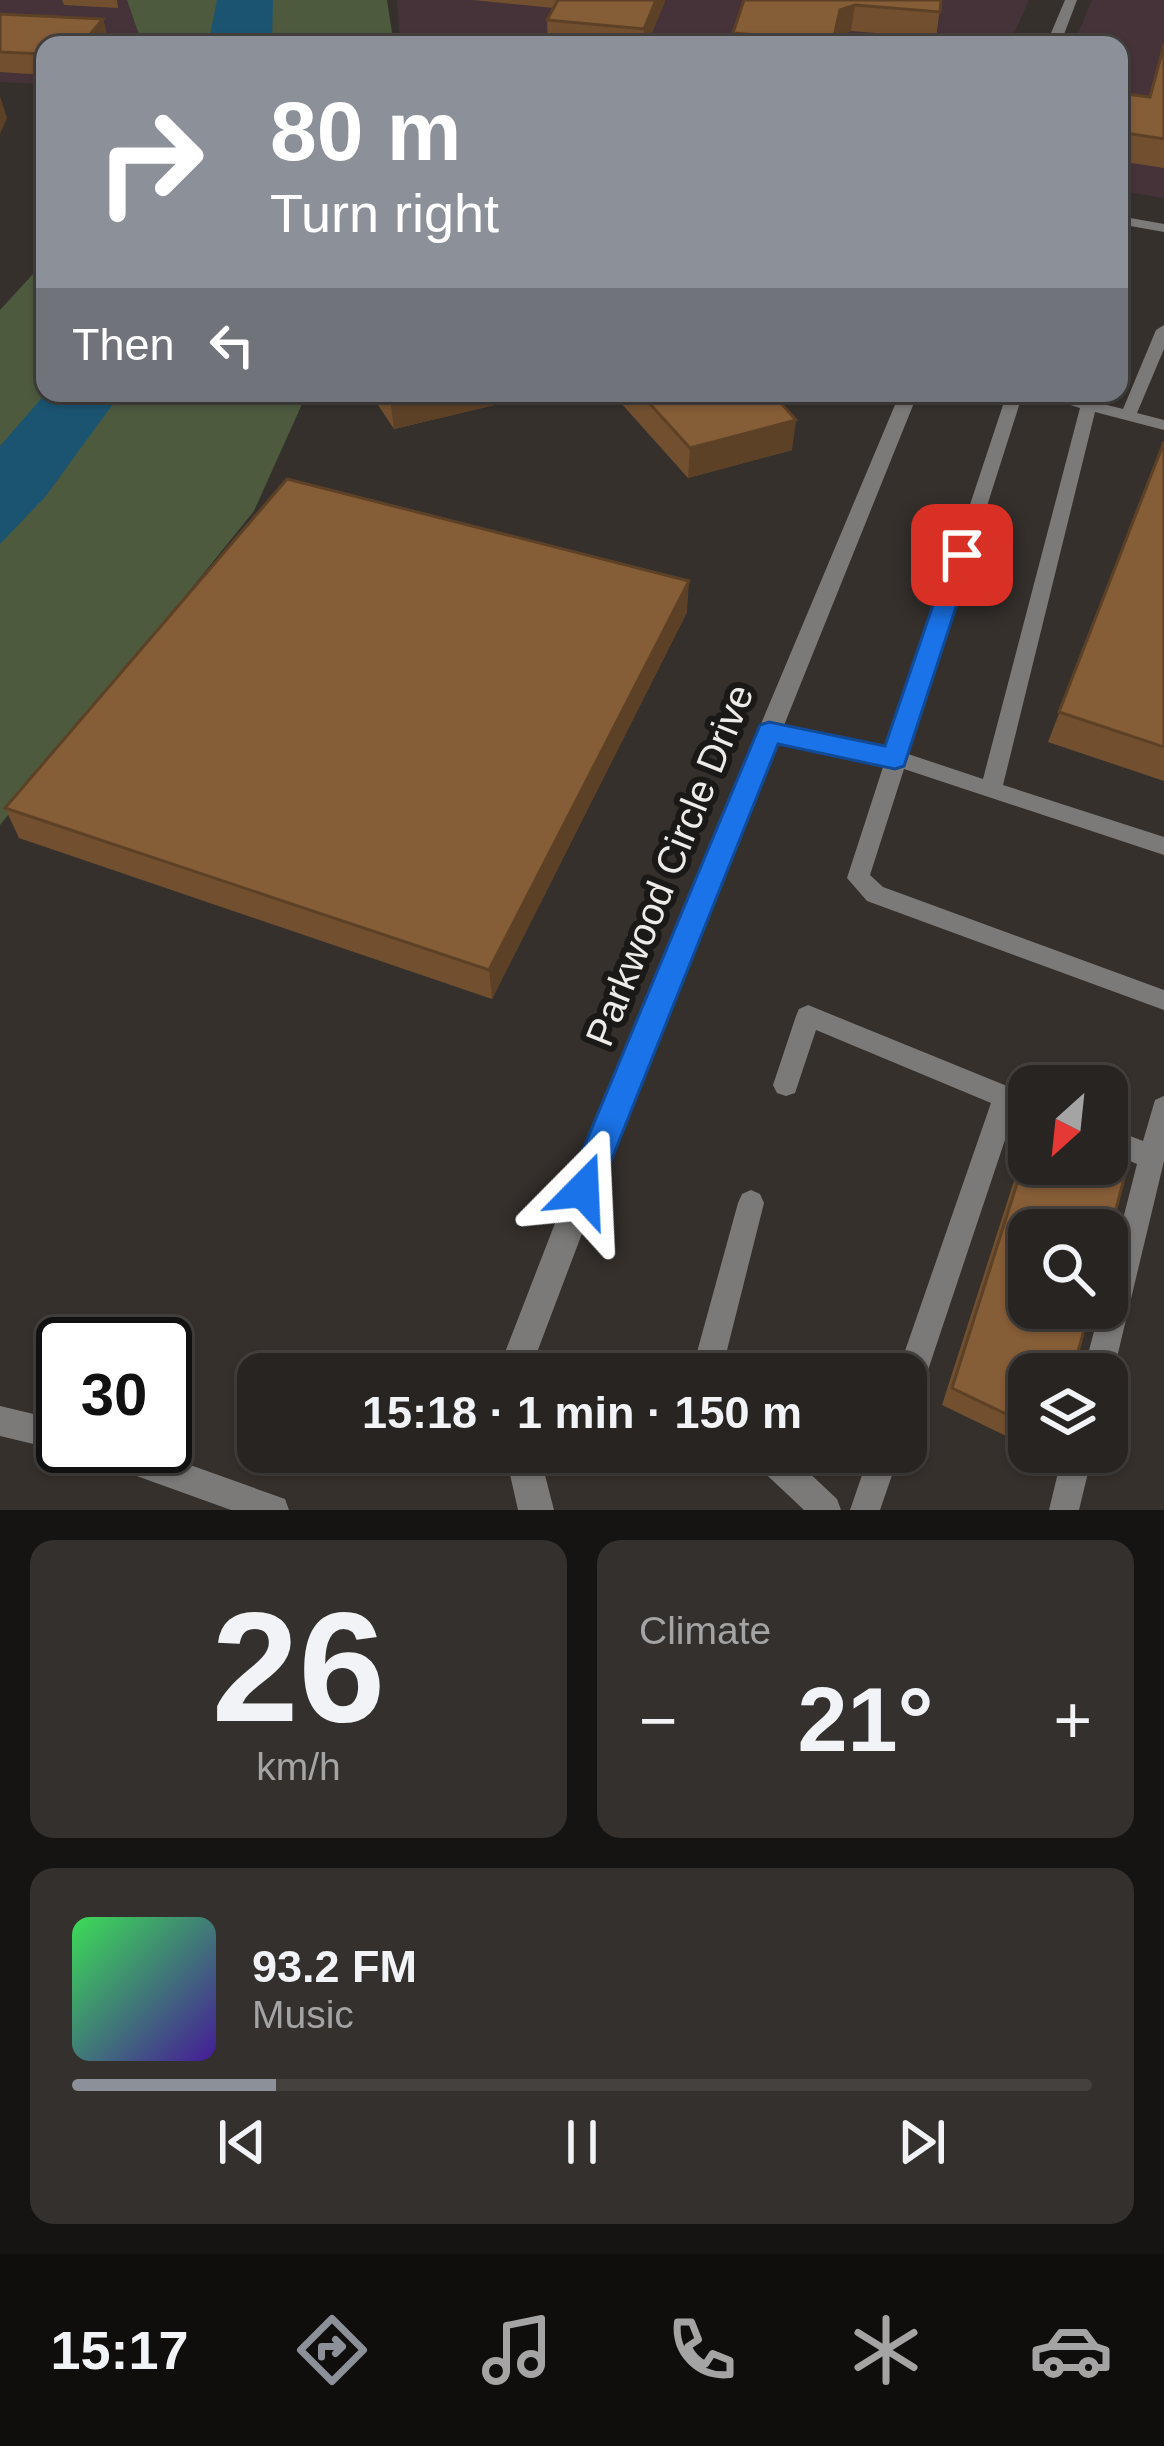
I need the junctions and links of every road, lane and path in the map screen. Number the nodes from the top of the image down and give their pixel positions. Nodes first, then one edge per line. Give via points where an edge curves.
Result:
1 (1071, 0) edge
2 (1057, 36) edge
3 (1128, 221) edge
4 (1164, 227) edge
5 (1164, 330) edge
6 (905, 402) edge
7 (1012, 402) edge
8 (1077, 402) edge
9 (1089, 405) junction
10 (1128, 416) junction
11 (1164, 425) edge
12 (769, 732) junction
13 (895, 758) junction
14 (991, 789) junction
15 (1164, 847) edge
16 (1164, 1000) edge
17 (786, 1085) dead end
18 (1008, 1098) edge
19 (1164, 1108) edge
20 (1008, 1128) edge
21 (1128, 1148) edge
22 (1151, 1157) junction
23 (1154, 1190) edge
24 (752, 1203) dead end
25 (521, 1353) edge
26 (712, 1353) edge
27 (920, 1353) edge
28 (1104, 1353) edge
29 (0, 1421) edge
30 (36, 1430) edge
31 (171, 1473) edge
32 (527, 1473) edge
33 (787, 1473) edge
34 (878, 1473) edge
35 (1073, 1473) edge
36 (274, 1510) edge
37 (536, 1510) edge
38 (826, 1510) edge
39 (865, 1510) edge
40 (1064, 1510) edge

1 - 2 street
3 - 4 lane
5 - 10 lane
6 - 12 street, Parkwood Circle Drive
7 - 13 lane
8 - 9 lane
9 - 10 lane
9 - 14 lane
10 - 11 lane
12 - 13 lane
12 - 25 street, Parkwood Circle Drive
13 - 14 lane
13 - 16 lane via 858,878 875,894
14 - 15 lane
17 - 18 lane via 808,1016
19 - 22 lane
20 - 27 lane
21 - 22 lane
22 - 23 lane
23 - 28 lane
24 - 26 lane
29 - 30 lane
31 - 36 lane
32 - 37 street
33 - 38 lane
34 - 39 lane
35 - 40 lane

